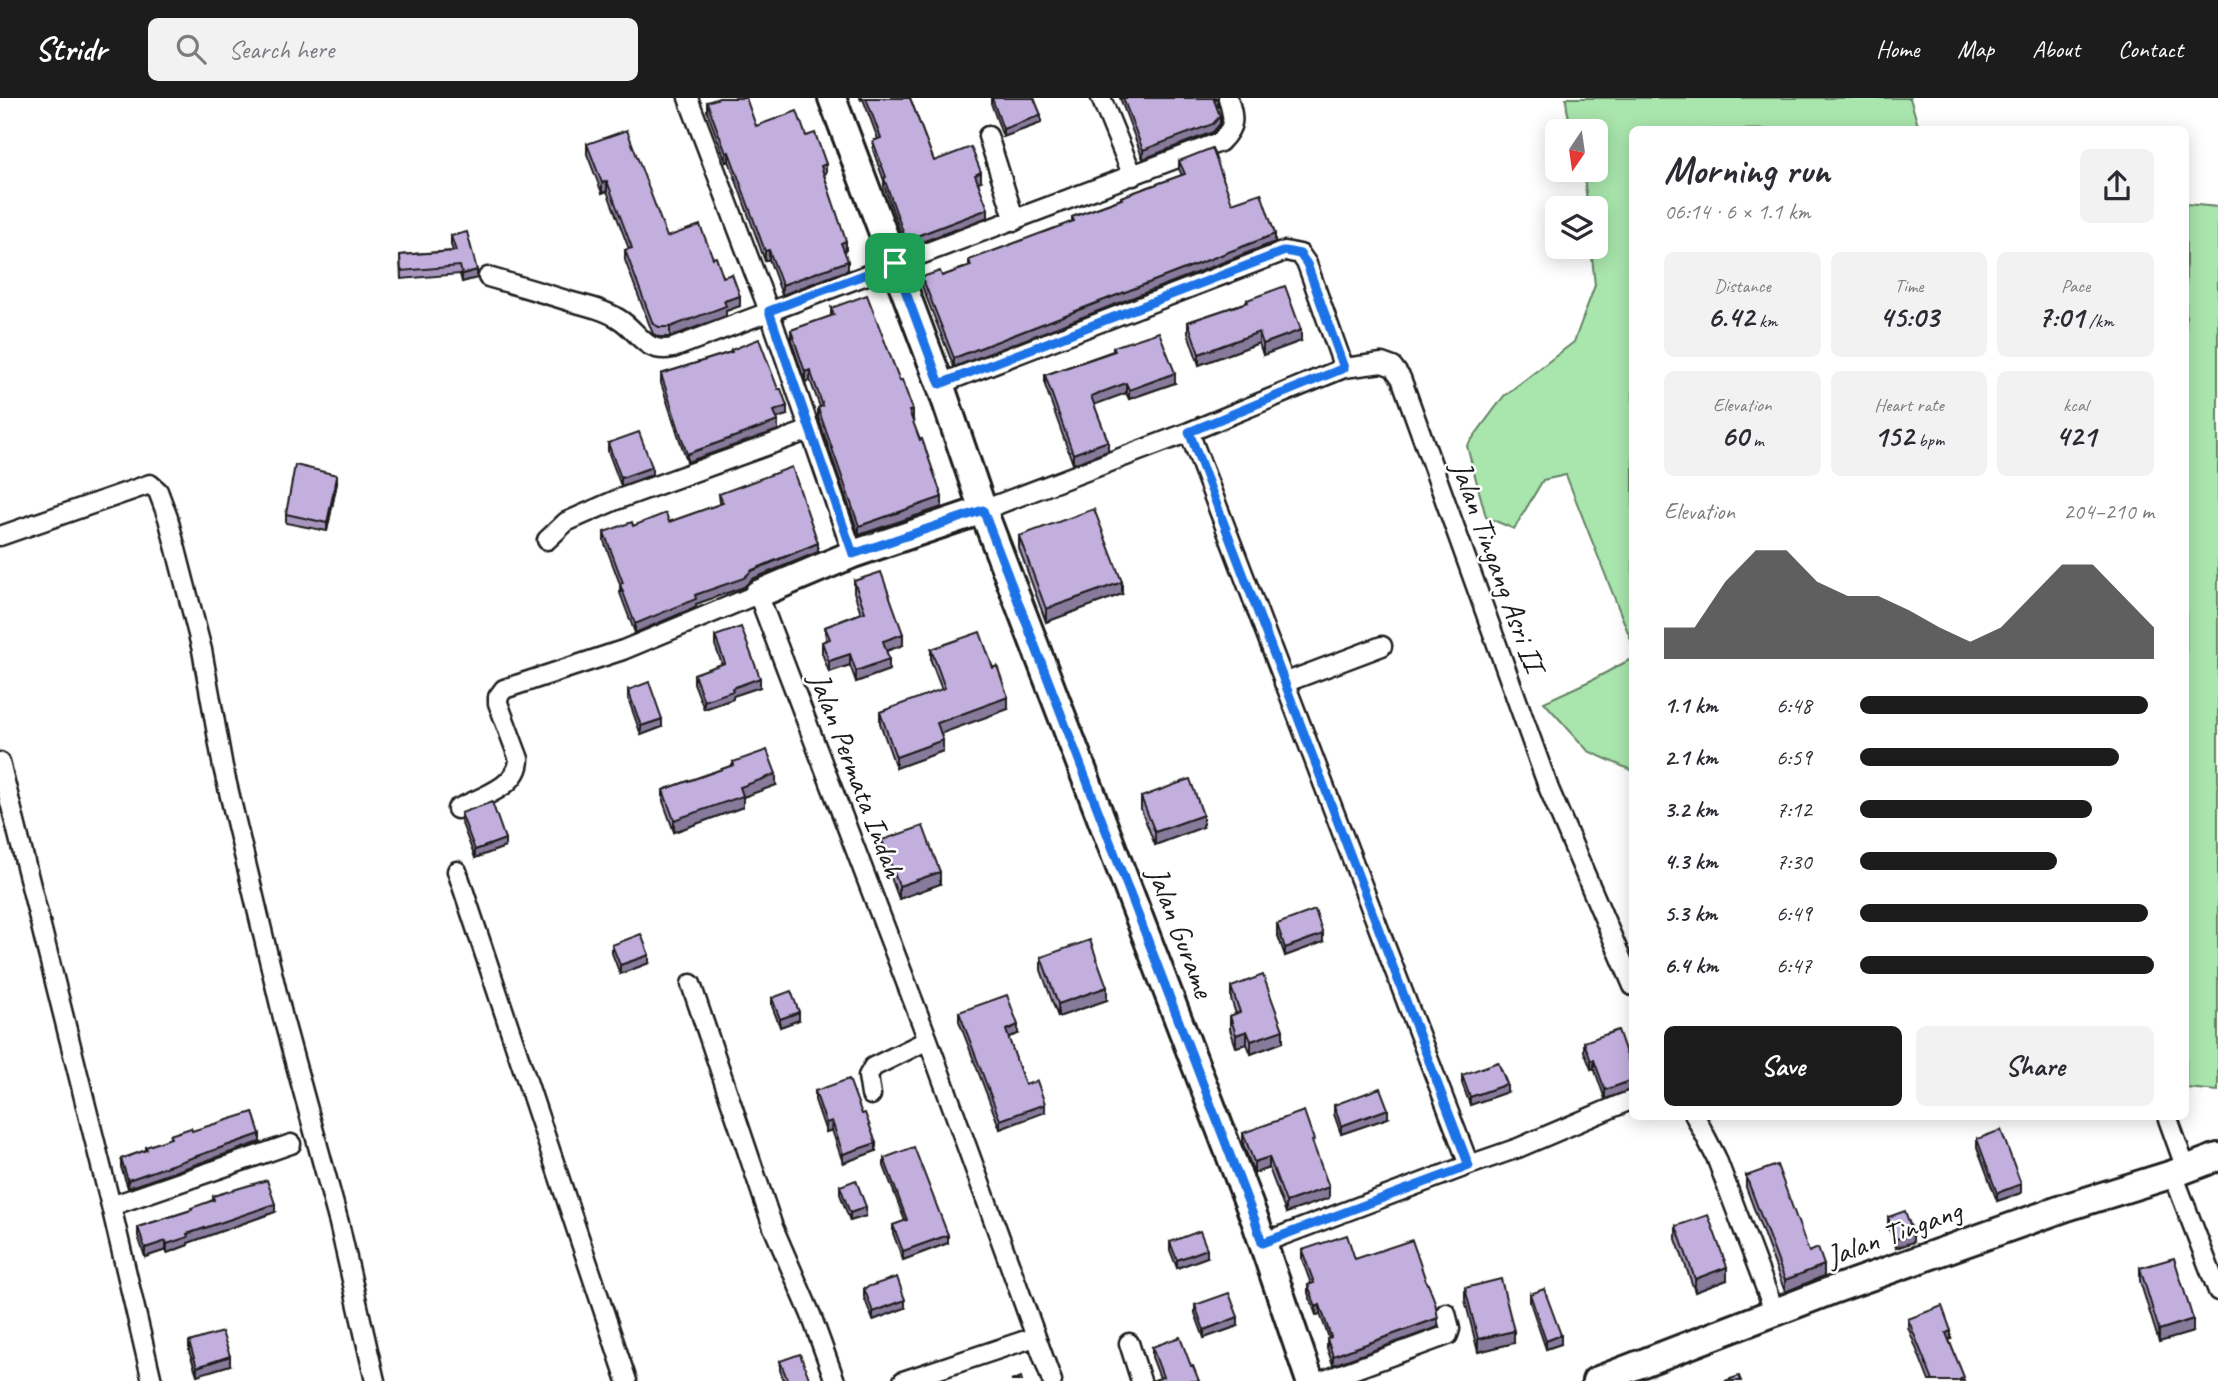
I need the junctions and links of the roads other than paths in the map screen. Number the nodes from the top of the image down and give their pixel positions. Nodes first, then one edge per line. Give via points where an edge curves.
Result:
1 (688, 98) edge
2 (832, 98) edge
3 (1101, 98) edge
4 (1228, 98) edge
5 (988, 136) dead end
6 (1133, 176) junction
7 (1015, 221) junction
8 (895, 263) junction
9 (488, 277) dead end
10 (769, 311) junction
11 (1344, 368) junction
12 (940, 384) junction
13 (810, 430) junction
14 (1189, 432) junction
15 (983, 510) junction
16 (0, 536) edge
17 (547, 540) dead end
18 (853, 554) junction
19 (758, 594) junction
20 (1382, 646) dead end
21 (1284, 683) junction
22 (0, 762) edge
23 (457, 809) dead end
24 (457, 871) dead end
25 (1629, 977) edge
26 (691, 984) dead end
27 (928, 1040) junction
28 (871, 1095) dead end
29 (1629, 1101) edge
30 (1697, 1120) edge
31 (2168, 1120) edge
32 (291, 1144) dead end
33 (2218, 1157) edge
34 (1469, 1166) junction
35 (2179, 1171) junction
36 (111, 1206) junction
37 (1262, 1243) junction
38 (2218, 1291) edge
39 (1446, 1313) dead end
40 (1775, 1313) junction
41 (1035, 1337) junction
42 (1129, 1343) dead end
43 (152, 1381) edge
44 (375, 1381) edge
45 (627, 1381) edge
46 (835, 1381) edge
47 (903, 1381) edge
48 (1052, 1381) edge
49 (1141, 1381) edge
50 (1310, 1381) edge
51 (1322, 1381) edge
52 (1597, 1381) edge

1 - 10 street
2 - 8 street, Jalan Gurame
3 - 6 street
4 - 6 street via 1233,125 1220,142
5 - 7 street
6 - 7 street
7 - 8 street
8 - 10 street
8 - 12 street, Jalan Gurame
9 - 10 street via 602,311 659,349 673,348
10 - 13 street
11 - 12 street via 1307,264 1300,254 1285,251
11 - 14 street, Jalan Tingang Asri II
11 - 25 street, Jalan Tingang Asri II via 1382,363 1393,367 1401,378 1549,789
12 - 15 street, Jalan Gurame
13 - 17 street via 616,500 566,522
13 - 18 street
14 - 15 street, Jalan Tingang Asri II
14 - 21 street
15 - 18 street
15 - 37 street, Jalan Gurame
16 - 44 street via 150,484 158,491 205,660 223,767
18 - 19 street
19 - 23 street via 623,650 503,689 498,703 519,767 509,782
19 - 27 street, Jalan Permata Indah
20 - 21 street
21 - 34 street
22 - 36 street
24 - 45 street
26 - 46 street via 773,1227
27 - 28 street via 873,1067 868,1076
27 - 41 street, Jalan Permata Indah
29 - 34 street
30 - 40 street via 1716,1157
31 - 35 street
32 - 36 street
33 - 35 street, Jalan Tingang
34 - 37 street
35 - 38 street
35 - 40 street, Jalan Tingang via 1960,1244
36 - 43 street
37 - 50 street, Jalan Gurame
39 - 51 street via 1448,1335
40 - 52 street, Jalan Tingang
41 - 47 street
41 - 48 street, Jalan Permata Indah
42 - 49 street

